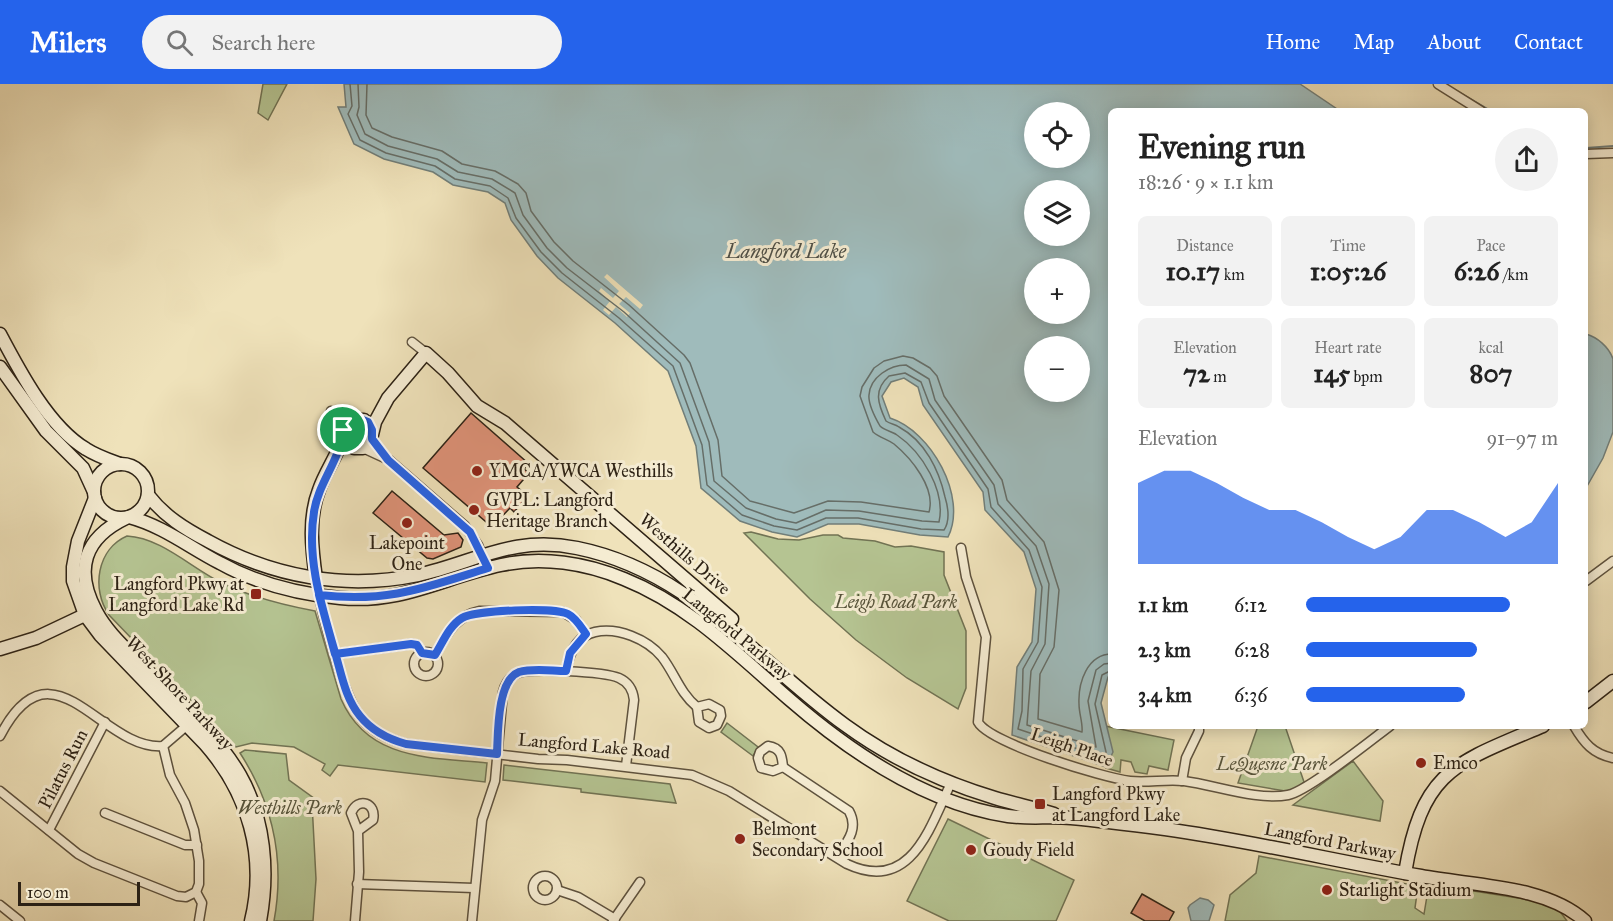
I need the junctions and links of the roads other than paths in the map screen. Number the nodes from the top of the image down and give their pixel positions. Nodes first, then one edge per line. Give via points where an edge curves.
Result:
1 (1438, 84) edge
2 (1476, 108) edge
3 (1613, 153) edge
4 (1588, 154) edge
5 (0, 334) edge
6 (412, 342) dead end
7 (426, 353) junction
8 (12, 357) junction
9 (0, 366) edge
10 (388, 398) junction
11 (356, 419) junction
12 (343, 434) junction
13 (372, 434) junction
14 (358, 448) junction
15 (388, 460) junction
16 (120, 464) junction
17 (332, 466) junction
18 (95, 495) junction
19 (148, 495) junction
20 (128, 518) junction
21 (961, 548) dead end
22 (482, 555) junction
23 (1613, 561) edge
24 (488, 568) junction
25 (316, 579) junction
26 (1588, 580) edge
27 (319, 595) junction
28 (90, 612) junction
29 (586, 634) junction
30 (0, 649) edge
31 (422, 653) junction
32 (335, 654) junction
33 (435, 655) junction
34 (566, 671) junction
35 (1613, 681) edge
36 (1588, 700) edge
37 (820, 706) junction
38 (697, 707) dead end
39 (105, 722) junction
40 (190, 722) junction
41 (1199, 729) edge
42 (1386, 729) edge
43 (1536, 729) edge
44 (1576, 729) edge
45 (0, 736) edge
46 (163, 746) junction
47 (497, 754) junction
48 (1613, 758) edge
49 (626, 766) junction
50 (783, 767) dead end
51 (1182, 781) junction
52 (951, 783) junction
53 (0, 791) edge
54 (944, 798) junction
55 (105, 813) dead end
56 (1067, 818) junction
57 (50, 830) junction
58 (357, 831) dead end
59 (197, 845) junction
60 (837, 857) junction
61 (1405, 873) junction
62 (640, 882) dead end
63 (357, 884) junction
64 (474, 888) junction
65 (557, 890) dead end
66 (196, 892) junction
67 (0, 905) edge
68 (1583, 919) edge
69 (614, 920) edge
70 (20, 921) edge
71 (199, 921) edge
72 (251, 921) edge
73 (260, 921) edge
74 (355, 921) edge
75 (472, 921) edge
76 (1598, 921) edge

1 - 2 street
3 - 4 street
5 - 8 main road
6 - 7 street, Westhills Drive
7 - 10 main road
7 - 37 main road, Westhills Drive via 477,406 505,423 571,478 803,682
8 - 9 main road
8 - 16 main road via 66,434 87,450
9 - 18 main road via 46,430 83,468
10 - 11 main road
10 - 13 main road
11 - 12 main road via 346,424
11 - 12 street via 331,411
11 - 13 main road via 368,422
12 - 14 main road
12 - 17 main road, Langford Lake Road
13 - 14 main road
13 - 15 street
14 - 15 street
14 - 17 main road, Langford Lake Road
15 - 22 street via 465,526
16 - 18 main road via 99,476
16 - 19 main road via 142,474
17 - 25 main road, Langford Lake Road via 319,490 312,523
18 - 20 main road via 103,512
18 - 28 main road, West Shore Parkway via 73,567 74,581
19 - 20 main road via 142,509
19 - 25 main road, Langford Parkway via 171,519 228,552 272,570
20 - 27 main road, Langford Parkway via 162,529 238,572
20 - 28 main road, West Shore Parkway via 92,542 86,581
21 - 51 street, Leigh Place via 966,577 986,637 980,726 1013,744 1099,776 1132,781
22 - 24 street
22 - 25 main road, Langford Parkway via 393,579
22 - 37 main road, Langford Parkway via 549,545 585,550 628,563 709,610
23 - 26 street
24 - 27 main road, Langford Parkway via 400,595
24 - 54 main road, Langford Parkway via 526,561 559,561 590,567 654,592 709,629 846,744
25 - 27 street, Langford Lake Road
27 - 32 street, Langford Lake Road
28 - 30 main road via 36,638
28 - 40 main road, West Shore Parkway via 100,635
29 - 33 street via 576,620 563,612 480,611 453,625
29 - 34 street via 570,653
29 - 38 street via 612,631 648,644
31 - 32 street via 417,645 411,644
31 - 33 street
31 - 33 street via 415,669 427,677 436,672 439,663
32 - 47 street, Langford Lake Road via 351,703 380,734 406,744
34 - 47 street via 524,671 509,679 503,692
34 - 49 street via 615,676 630,687 634,700
35 - 36 main road
37 - 52 main road, Langford Parkway via 873,744
39 - 45 street via 65,698 40,696 16,709
39 - 46 street via 142,745
39 - 57 street, Pilatus Run
40 - 46 street
40 - 72 main road, West Shore Parkway via 227,772 247,814 257,871
40 - 73 main road, West Shore Parkway via 231,760 253,805 264,860
41 - 51 street via 1186,758
42 - 51 street, Leigh Place via 1288,795
43 - 61 main road via 1469,758 1443,779 1425,803 1414,829
44 - 48 street via 1592,750
46 - 59 street
47 - 49 street, Langford Lake Road
47 - 64 street via 493,789 482,820
49 - 60 street, Langford Lake Road via 692,775 717,784
50 - 60 street via 849,811 853,830
52 - 54 street, Langford Lake Road
52 - 56 main road, Langford Parkway
53 - 57 street
54 - 56 main road, Langford Parkway via 1011,816
54 - 60 street, Langford Lake Road via 920,848 902,864 865,871
55 - 59 street
56 - 61 main road, Langford Parkway via 1198,834
57 - 66 street via 94,862 177,896
58 - 63 street
59 - 66 street via 200,877
61 - 68 main road, Langford Parkway via 1540,895 1564,904
62 - 69 street
63 - 64 street
63 - 74 street
64 - 75 street
65 - 69 street via 578,897
66 - 71 street via 202,903
67 - 70 street
68 - 76 main road, Langford Parkway

